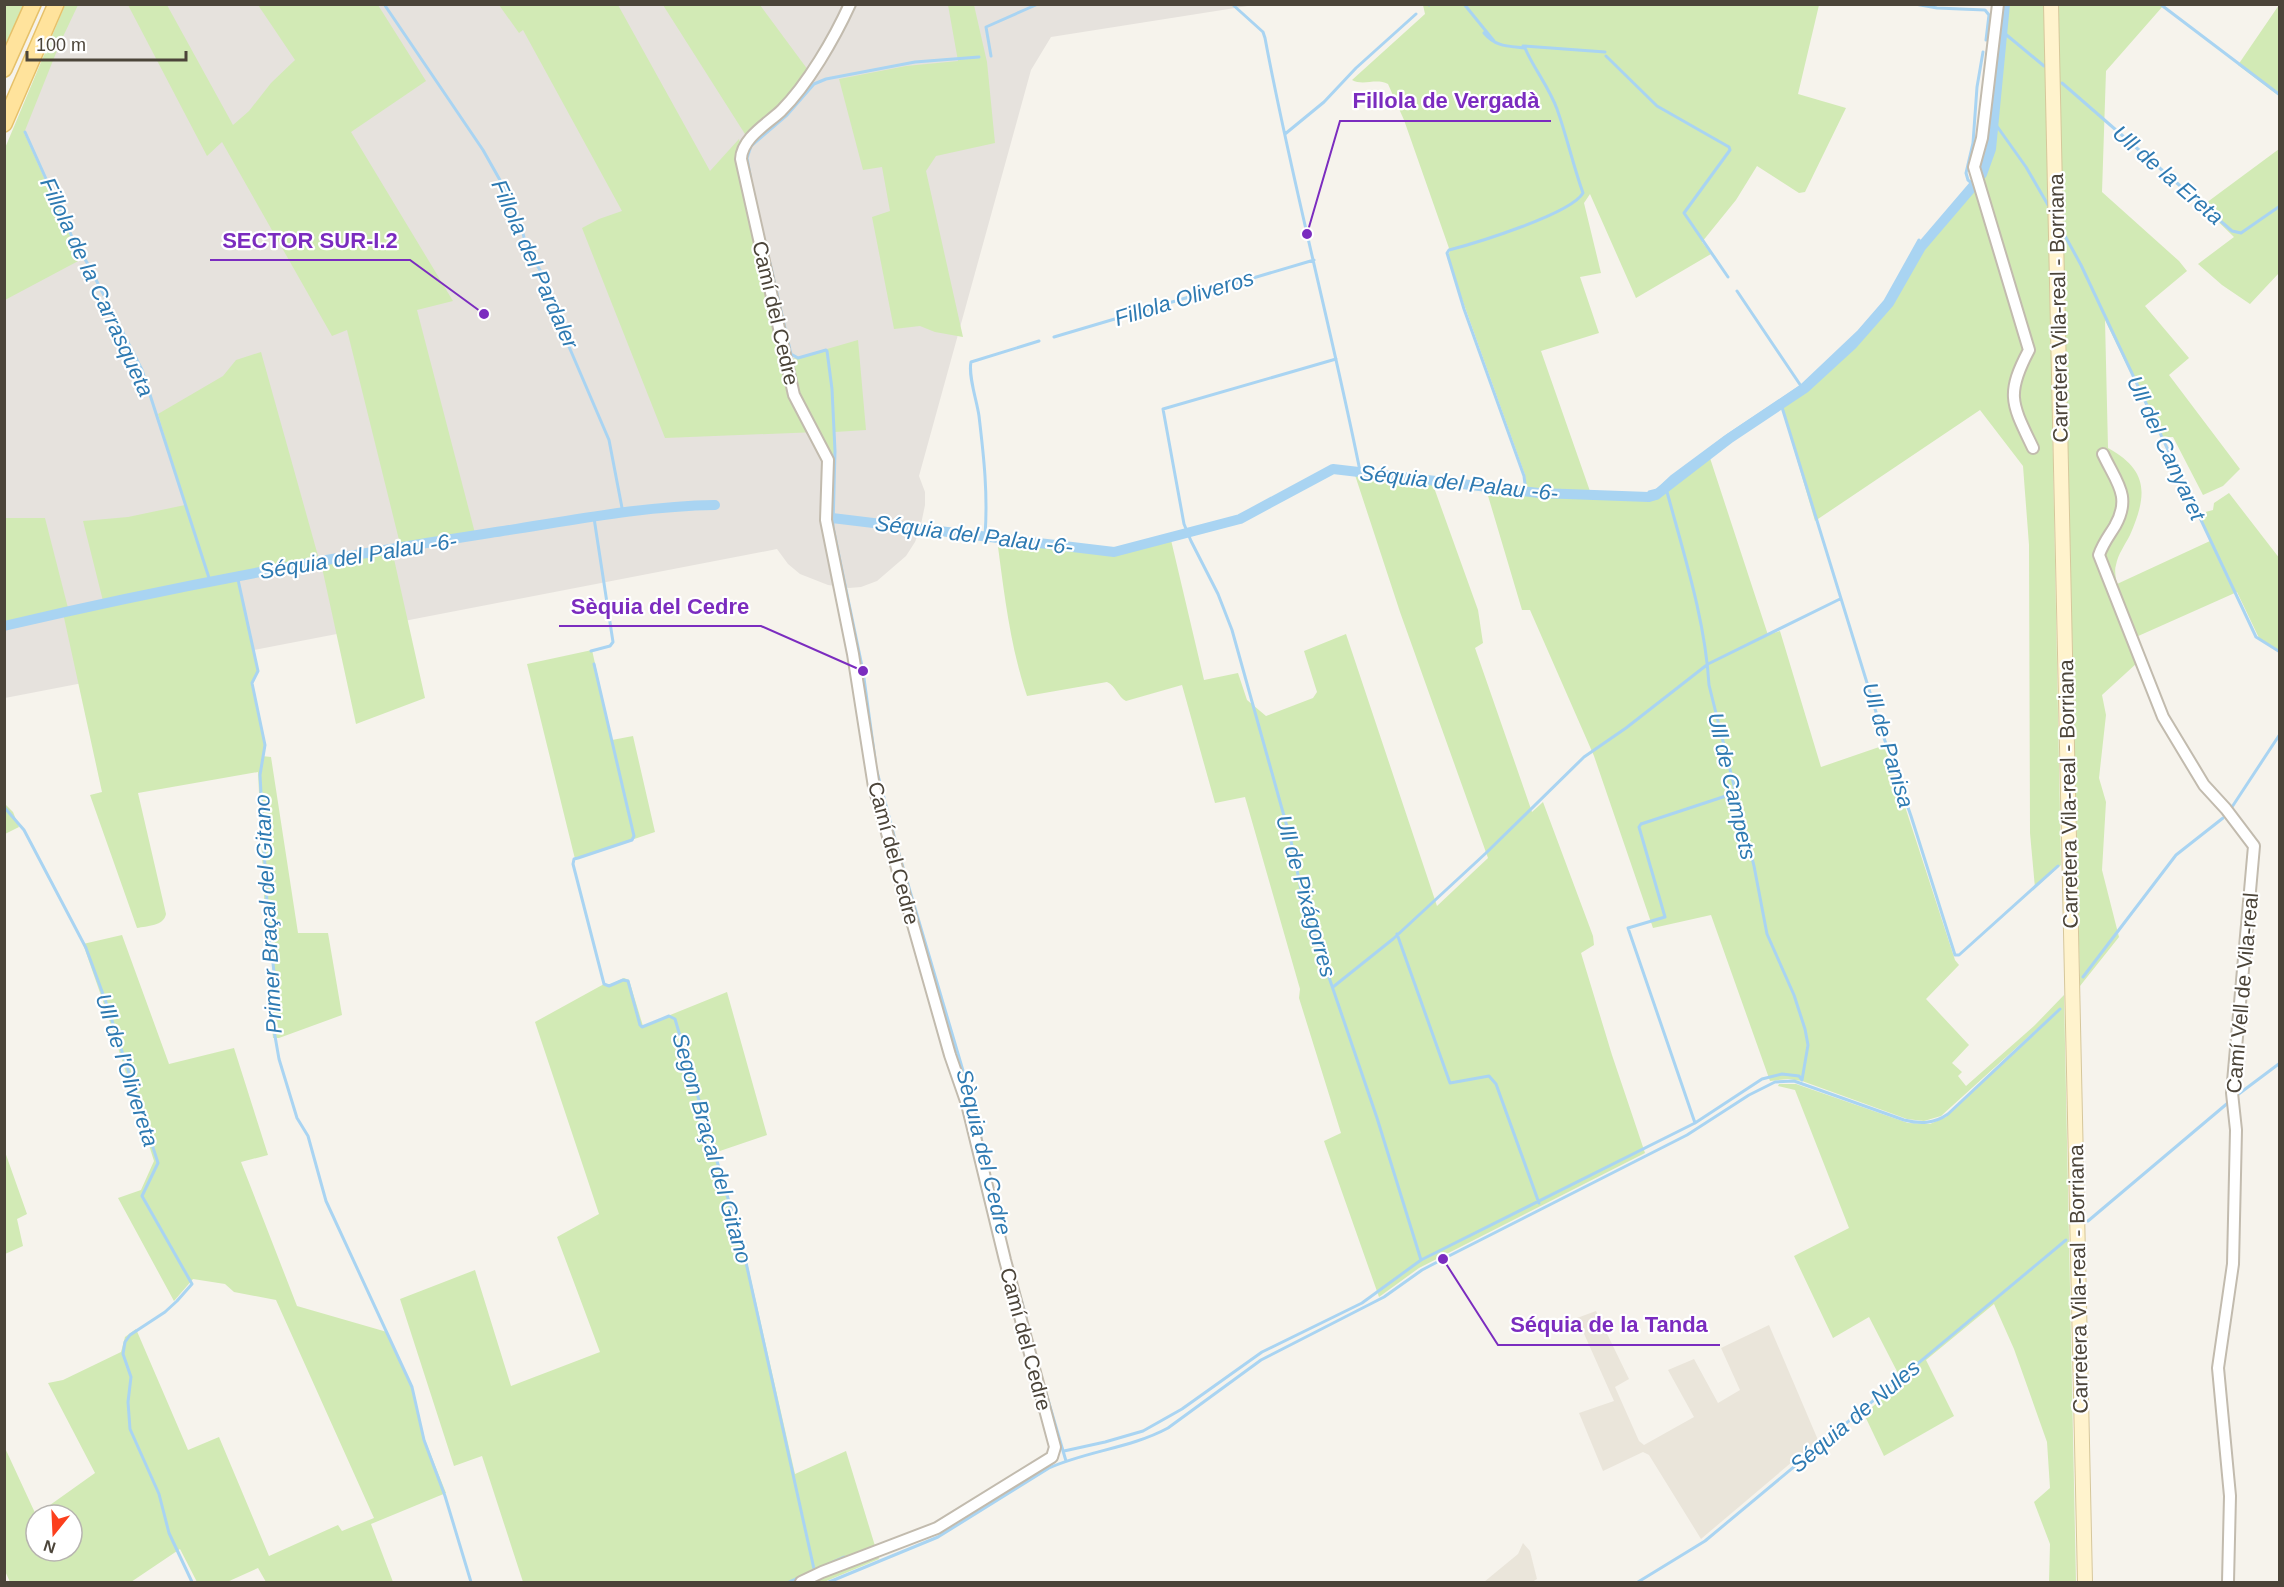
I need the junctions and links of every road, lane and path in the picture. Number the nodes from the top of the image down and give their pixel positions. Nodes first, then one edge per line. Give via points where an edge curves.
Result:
1 (33, 4) edge
2 (56, 4) edge
3 (850, 4) edge
4 (1998, 4) edge
5 (2051, 4) edge
6 (4, 69) edge
7 (4, 124) edge
8 (2033, 448) dead end
9 (2103, 454) dead end
10 (801, 1582) edge
11 (2085, 1582) edge
12 (2228, 1582) edge

1 - 6 main road
2 - 7 main road
3 - 10 street, Camí del Cedre via 808,76 783,109 746,144 741,159 794,395 828,460 826,520 874,787 967,1104 1055,1447 1053,1457 937,1528
4 - 8 street via 1982,138 1974,167 2029,350 2013,386 2016,413
5 - 11 main road, Carretera Vila-real - Borriana
9 - 12 street, Camí Vell de Vila-real via 2124,497 2122,512 2099,555 2163,717 2204,785 2254,846 2233,1099 2233,1264 2218,1368 2230,1496

